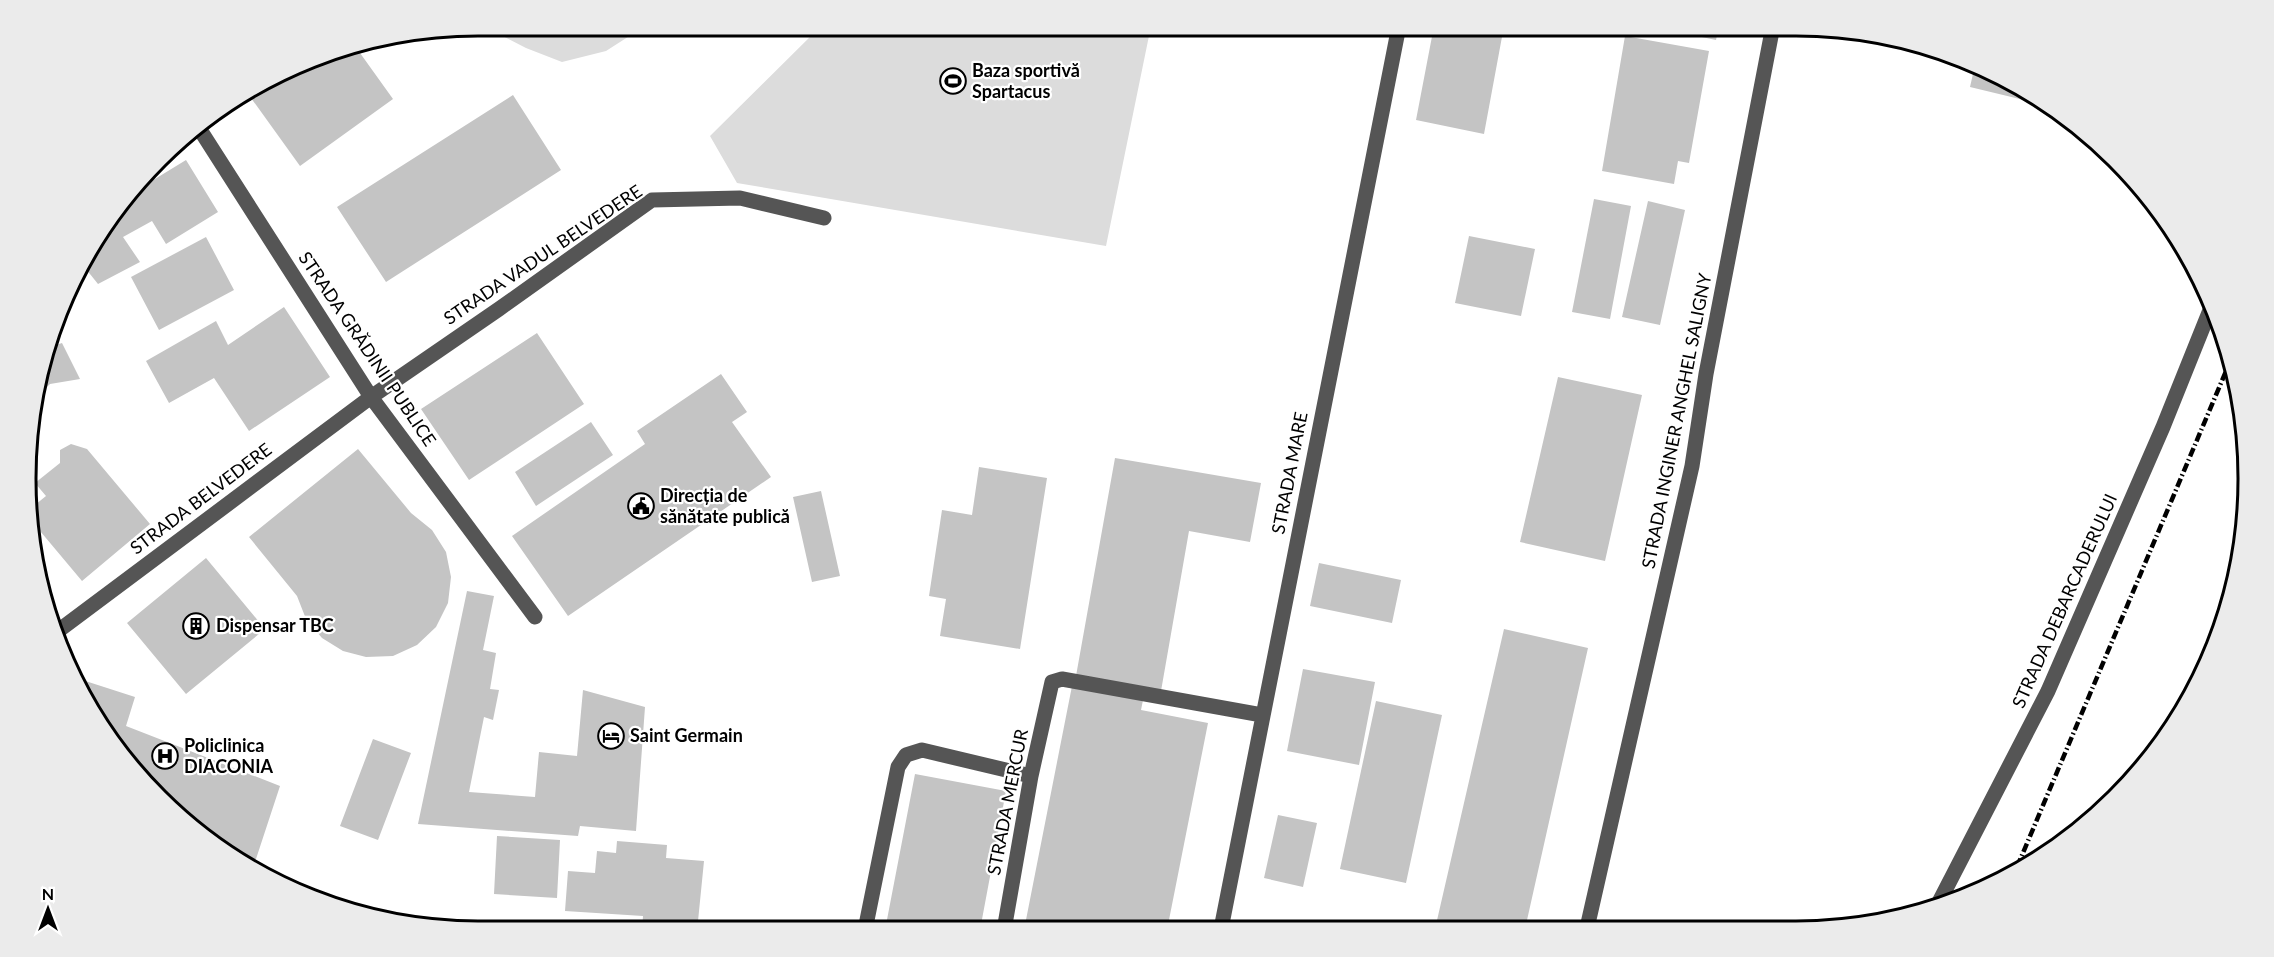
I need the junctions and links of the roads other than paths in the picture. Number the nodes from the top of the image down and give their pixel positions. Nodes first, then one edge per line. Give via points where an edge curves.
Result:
1 (1397, 36) edge
2 (1771, 36) edge
3 (202, 133) edge
4 (824, 218) dead end
5 (2207, 317) edge
6 (371, 396) junction
7 (535, 617) dead end
8 (62, 627) edge
9 (1262, 715) junction
10 (1031, 776) junction
11 (1942, 896) edge
12 (867, 921) edge
13 (1006, 921) edge
14 (1223, 921) edge
15 (1589, 921) edge

1 - 9 street, STRADA MARE
2 - 15 street, STRADA INGINER ANGHEL SALIGNY via 1692,466
3 - 6 street, STRADA GRĂDINII PUBLICE
4 - 6 street, STRADA VADUL BELVEDERE via 741,198 652,200
5 - 11 street, STRADA DEBARCADERULUI via 2048,691
6 - 7 street, STRADA GRĂDINII PUBLICE
6 - 8 street, STRADA BELVEDERE
9 - 10 street, STRADA MERCUR via 1062,679 1052,682
9 - 14 street, STRADA MARE
10 - 12 street via 922,750 906,755 898,767
10 - 13 street, STRADA MERCUR

